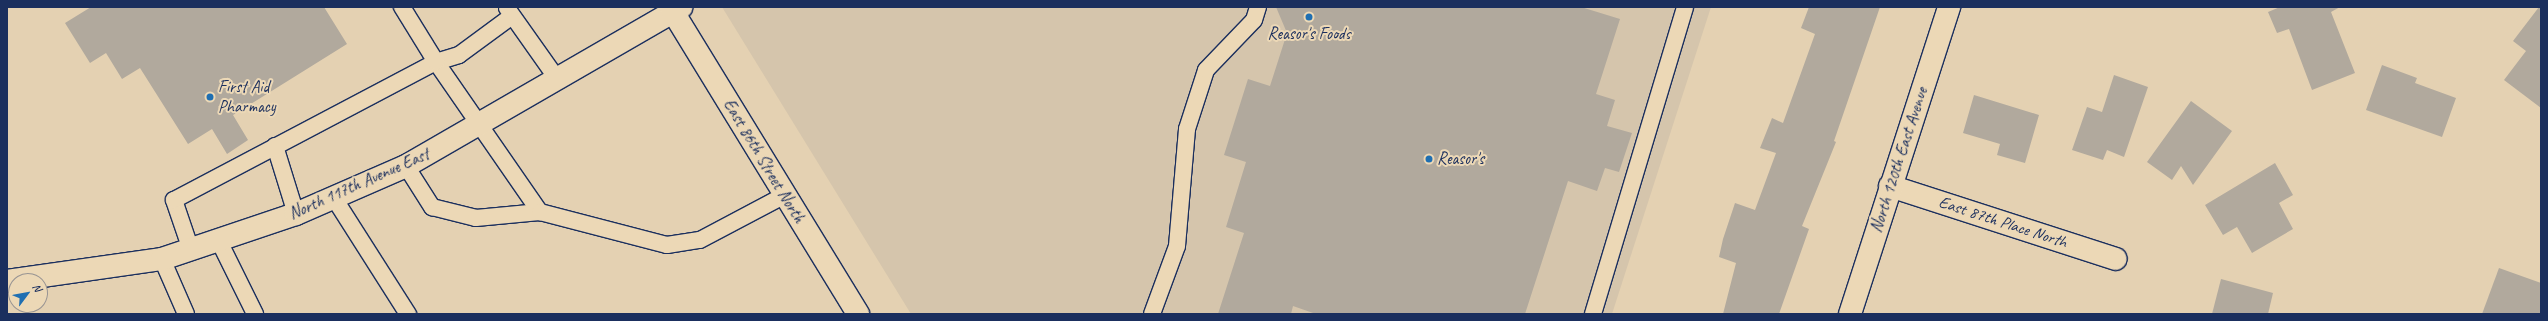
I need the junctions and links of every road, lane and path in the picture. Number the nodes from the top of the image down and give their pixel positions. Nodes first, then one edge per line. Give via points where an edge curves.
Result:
1 (402, 7) edge
2 (1258, 7) edge
3 (1685, 7) edge
4 (1949, 7) edge
5 (675, 9) edge
6 (509, 11) edge
7 (436, 62) junction
8 (558, 80) junction
9 (482, 124) junction
10 (275, 146) junction
11 (406, 166) junction
12 (1890, 186) junction
13 (785, 195) junction
14 (334, 198) junction
15 (540, 212) junction
16 (296, 214) junction
17 (218, 239) junction
18 (191, 250) junction
19 (162, 259) junction
20 (2116, 259) dead end
21 (7, 281) edge
22 (186, 314) edge
23 (255, 314) edge
24 (408, 314) edge
25 (858, 314) edge
26 (1152, 314) edge
27 (1593, 314) edge
28 (1850, 314) edge

1 - 7 lane
2 - 26 lane via 1254,20 1206,70 1187,129 1177,246
3 - 27 lane
4 - 12 street, North 120th East Avenue
5 - 8 street, North 117th Avenue East
5 - 13 street, East 86th Street North
6 - 7 lane via 459,55
6 - 8 lane
7 - 9 lane
7 - 10 lane
8 - 9 street, North 117th Avenue East
9 - 11 street, North 117th Avenue East
9 - 15 lane
10 - 16 lane
10 - 18 lane via 174,200
11 - 14 street, North 117th Avenue East
11 - 15 lane via 432,207 476,218
12 - 20 street, East 87th Place North
12 - 28 street, North 120th East Avenue
13 - 15 lane via 700,240 666,245
13 - 25 street, East 86th Street North
14 - 16 street, North 117th Avenue East
14 - 24 lane
16 - 17 street, North 117th Avenue East
17 - 18 street, North 117th Avenue East
17 - 23 lane
18 - 19 street, North 117th Avenue East
19 - 21 street, North 117th Avenue East
19 - 22 lane

